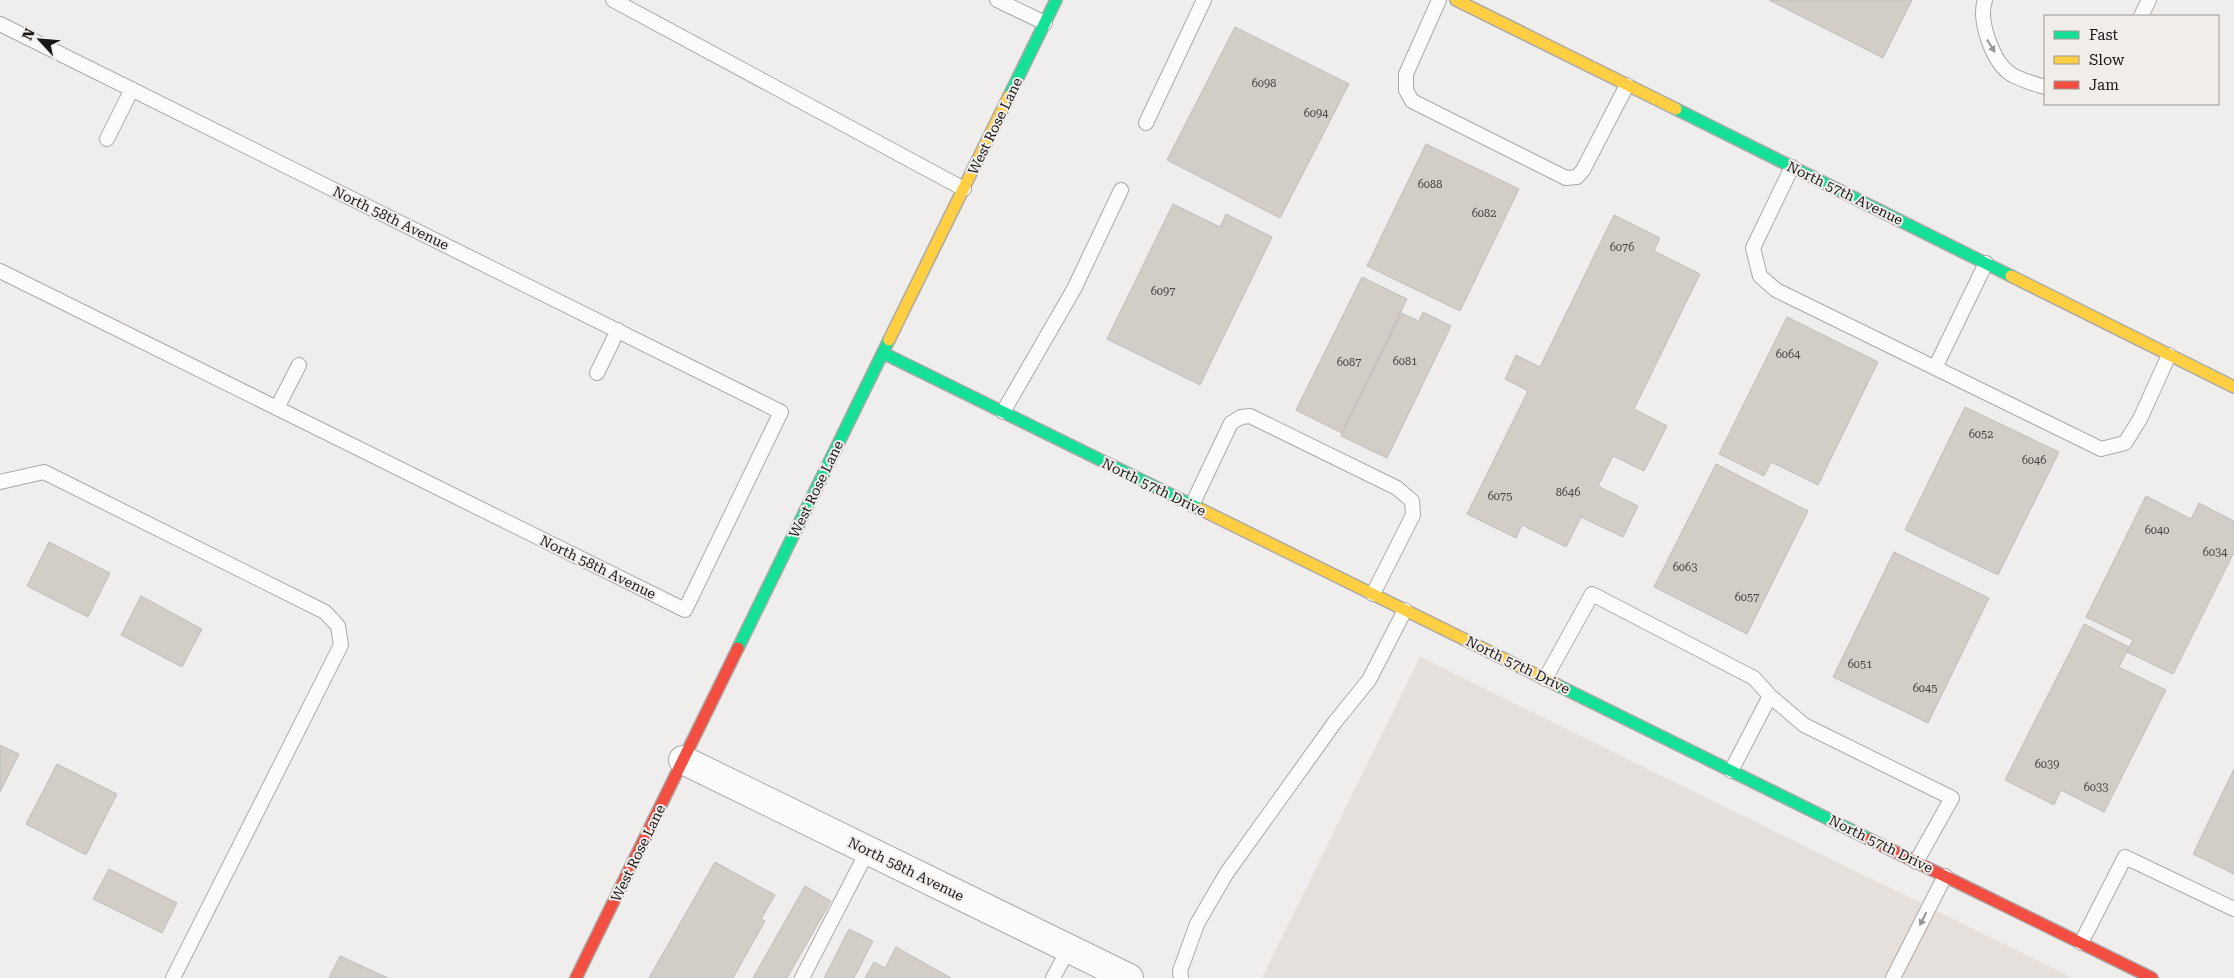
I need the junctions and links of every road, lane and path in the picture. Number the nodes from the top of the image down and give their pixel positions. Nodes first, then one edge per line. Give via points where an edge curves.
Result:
1 (612, 0) edge
2 (997, 0) edge
3 (1056, 0) edge
4 (1204, 0) edge
5 (1439, 0) edge
6 (1456, 0) edge
7 (1985, 0) edge
8 (2149, 0) edge
9 (2141, 15) edge
10 (1045, 23) junction
11 (0, 24) edge
12 (1627, 85) junction
13 (2044, 87) edge
14 (132, 89) junction
15 (1146, 123) dead end
16 (107, 139) dead end
17 (1792, 167) junction
18 (964, 189) junction
19 (1121, 190) dead end
20 (1986, 263) junction
21 (0, 271) edge
22 (618, 330) junction
23 (883, 353) junction
24 (2169, 355) junction
25 (299, 365) dead end
26 (1935, 368) junction
27 (597, 373) dead end
28 (2234, 387) edge
29 (277, 408) junction
30 (1003, 412) junction
31 (0, 482) edge
32 (1192, 505) junction
33 (1373, 594) junction
34 (1405, 610) junction
35 (1545, 679) junction
36 (1770, 696) junction
37 (683, 760) junction
38 (1731, 771) junction
39 (868, 850) junction
40 (1916, 862) junction
41 (1945, 876) junction
42 (2234, 909) edge
43 (2081, 943) junction
44 (1069, 948) junction
45 (173, 978) edge
46 (576, 978) edge
47 (802, 978) edge
48 (1053, 978) edge
49 (1129, 978) edge
50 (1181, 978) edge
51 (1893, 978) edge
52 (2152, 978) edge

1 - 18 lane
2 - 10 lane
3 - 10 street, West Rose Lane
4 - 15 lane
5 - 12 lane via 1406,74 1406,90 1412,101 1566,178 1577,177 1583,170
6 - 12 street, North 57th Avenue
7 -> 13 lane via 1982,9 1987,40 2008,73
8 - 9 lane
10 - 18 street, West Rose Lane
11 - 14 lane, North 58th Avenue
12 - 17 street, North 57th Avenue
14 - 16 lane
14 - 22 lane, North 58th Avenue
17 - 20 street, North 57th Avenue
17 - 26 lane via 1753,248 1760,276 1776,290
18 - 23 street, West Rose Lane
19 - 30 lane via 1074,289
20 - 24 street, North 57th Avenue
20 - 26 lane
21 - 29 lane, North 58th Avenue
22 - 27 lane
22 - 29 lane, North 58th Avenue via 781,412 685,610
23 - 30 street, North 57th Drive
23 - 37 street, West Rose Lane
24 - 26 lane via 2140,420 2125,442 2101,449
24 - 28 street, North 57th Avenue
25 - 29 lane
30 - 32 street, North 57th Drive
31 - 45 lane via 44,472 325,612 338,626 341,645
32 - 33 street, North 57th Drive
32 - 33 lane via 1231,423 1250,416 1397,488 1412,501 1413,515
33 - 34 street, North 57th Drive
34 - 35 street, North 57th Drive
34 - 50 lane via 1369,680 1226,874 1197,924 1180,971
35 - 36 lane via 1592,594 1754,678
35 - 38 street, North 57th Drive
36 - 38 lane
36 - 40 lane via 1804,725 1952,798
37 - 39 street, North 58th Avenue
37 - 46 street, West Rose Lane
38 - 40 street, North 57th Drive
39 - 44 street, North 58th Avenue
39 - 47 lane
40 - 41 street, North 57th Drive
41 - 43 street, North 57th Drive
41 -> 51 lane
42 - 43 lane via 2124,857
43 - 52 street, North 57th Drive
44 - 48 lane
44 - 49 street, North 58th Avenue

